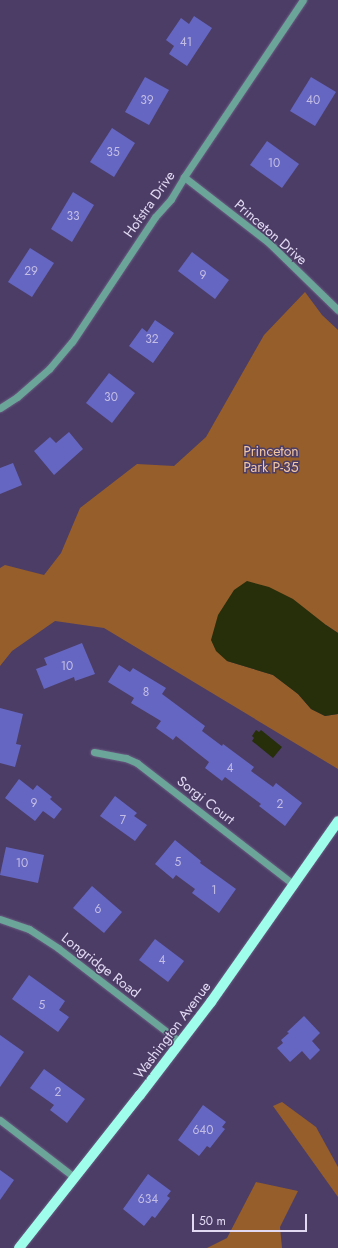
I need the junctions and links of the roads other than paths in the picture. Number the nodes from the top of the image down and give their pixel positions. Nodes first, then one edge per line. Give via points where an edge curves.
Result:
1 (303, 0) edge
2 (184, 177) junction
3 (338, 310) edge
4 (0, 408) edge
5 (94, 752) dead end
6 (338, 821) edge
7 (294, 885) junction
8 (0, 919) edge
9 (180, 1042) junction
10 (0, 1120) edge
11 (74, 1178) junction
12 (19, 1248) edge

1 - 2 street, Hofstra Drive
2 - 3 street, Princeton Drive via 269,243
2 - 4 street, Hofstra Drive via 72,342 49,369
5 - 7 street, Sorgi Court via 126,758 137,763
6 - 7 main road, Washington Avenue
7 - 9 main road, Washington Avenue
8 - 9 street, Longridge Road via 30,929 58,948
9 - 11 main road, Washington Avenue
10 - 11 street
11 - 12 main road, Washington Avenue

